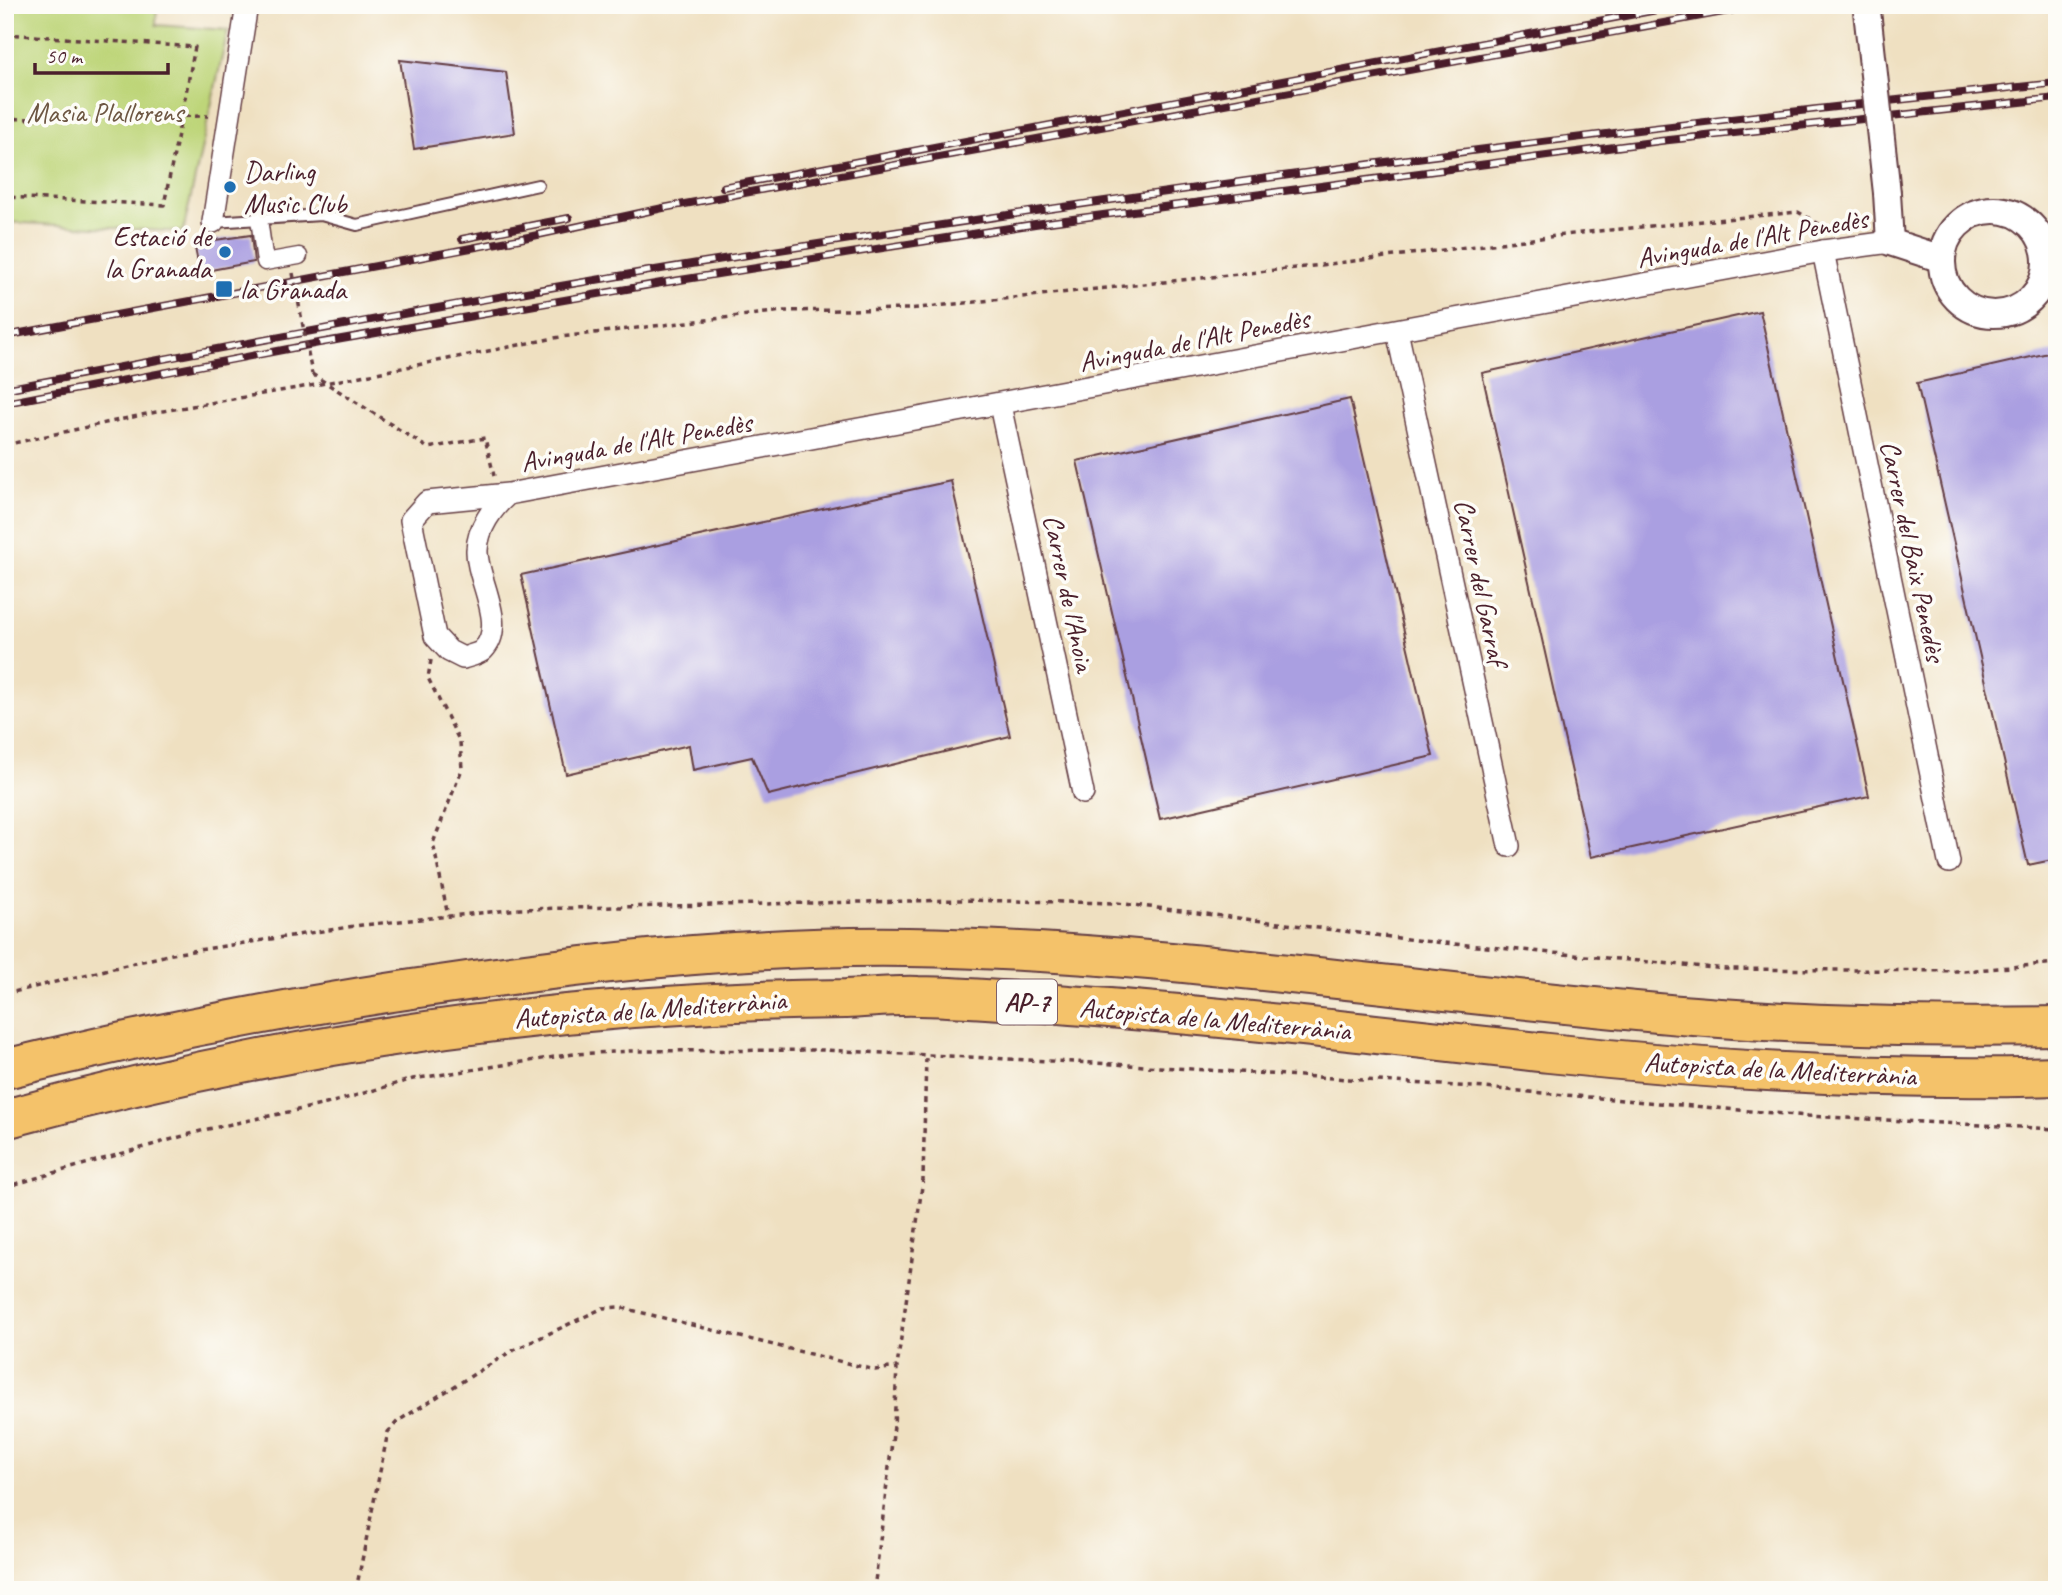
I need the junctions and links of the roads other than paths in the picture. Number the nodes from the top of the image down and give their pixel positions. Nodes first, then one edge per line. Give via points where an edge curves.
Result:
1 (247, 5) edge
2 (1867, 8) edge
3 (538, 185) dead end
4 (258, 219) junction
5 (213, 222) joint
6 (1890, 242) junction
7 (2051, 250) edge
8 (1823, 251) junction
9 (299, 256) dead end
10 (1942, 258) junction
11 (1397, 331) junction
12 (1000, 405) junction
13 (503, 495) junction
14 (1083, 793) dead end
15 (1509, 846) dead end
16 (1949, 862) dead end
17 (2057, 1026) edge
18 (5, 1069) edge
19 (2057, 1076) edge
20 (5, 1119) edge

1 - 5 street
2 - 6 street, bridge
3 - 4 lane via 357,225 321,215
4 - 5 lane
4 - 9 street via 265,262
6 - 8 street, Avinguda de l'Alt Penedès
6 - 10 street
7 - 10 street via 2019,217 1993,210 1958,225 1947,239
7 - 10 street via 2038,291 2029,301 2013,312 1987,314 1965,306 1952,294
8 - 11 street, Avinguda de l'Alt Penedès
8 - 16 street, Carrer del Baix Penedès
11 - 12 street, Avinguda de l'Alt Penedès
11 - 15 street, Carrer del Garraf
12 - 13 street, Avinguda de l'Alt Penedès
12 - 14 street, Carrer de l'Anoia
13 - 13 street, Avinguda de l'Alt Penedès via 483,524 477,551 493,634 483,651 463,658 435,636 411,520 428,502
17 - 18 highway, Autopista de la Mediterrània / AP-7 via 1805,1024 1157,960 988,949 823,947 657,957 410,989 244,1016
19 - 20 highway, Autopista de la Mediterrània / AP-7 via 1906,1077 1736,1070 1131,1010 914,995 681,1004 491,1021 261,1058

